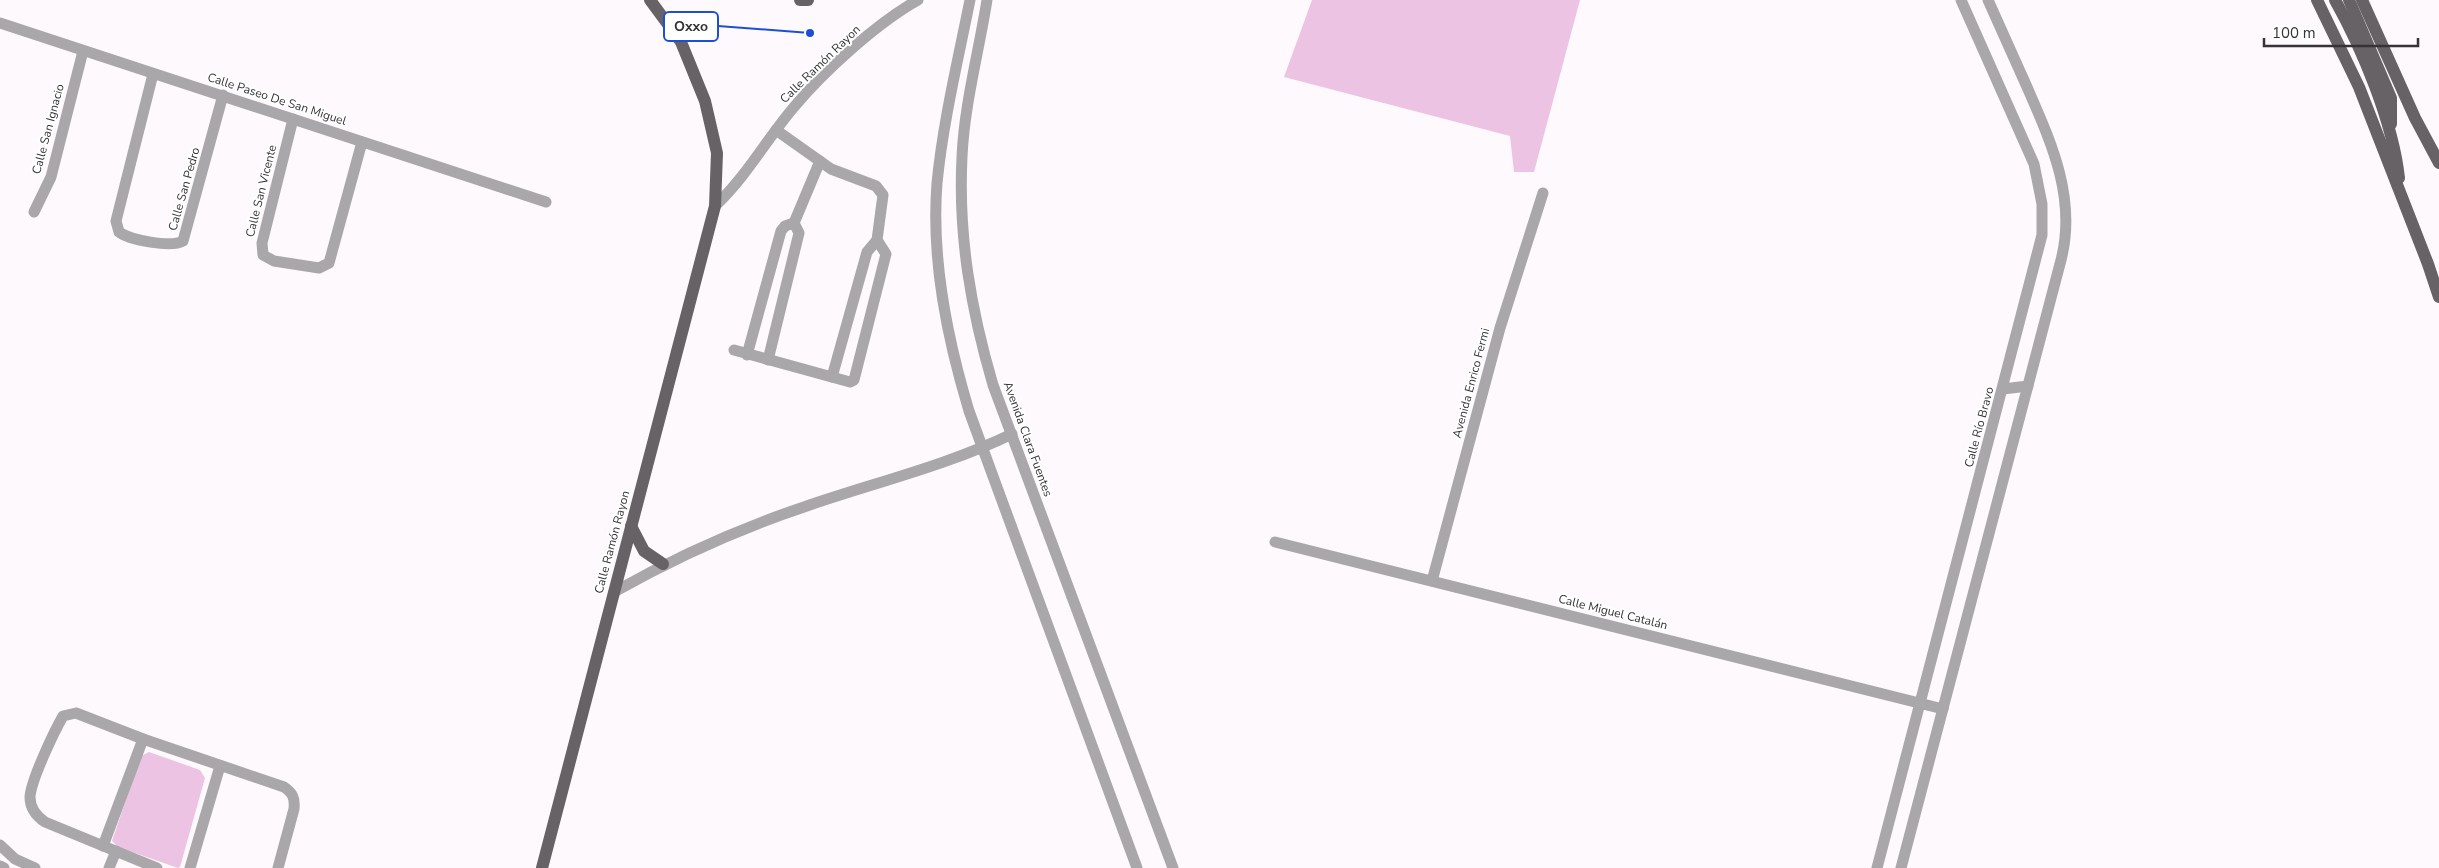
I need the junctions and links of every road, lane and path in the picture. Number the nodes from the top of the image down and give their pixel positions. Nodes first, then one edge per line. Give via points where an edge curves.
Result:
1 (650, 0) edge
2 (800, 0) edge
3 (808, 0) edge
4 (918, 0) edge
5 (970, 0) edge
6 (987, 0) edge
7 (1961, 0) edge
8 (1988, 0) edge
9 (2317, 0) edge
10 (2334, 0) edge
11 (2349, 0) edge
12 (2362, 0) edge
13 (0, 23) edge
14 (83, 51) junction
15 (153, 74) junction
16 (223, 95) junction
17 (2391, 98) junction
18 (2415, 118) junction
19 (293, 119) junction
20 (776, 130) junction
21 (2390, 131) junction
22 (362, 142) junction
23 (820, 161) junction
24 (2439, 163) edge
25 (2401, 192) junction
26 (1543, 193) dead end
27 (546, 202) dead end
28 (715, 206) junction
29 (34, 212) dead end
30 (794, 223) junction
31 (878, 240) junction
32 (2438, 287) edge
33 (734, 350) dead end
34 (747, 354) junction
35 (768, 360) junction
36 (832, 377) junction
37 (2028, 386) junction
38 (2003, 389) junction
39 (1012, 434) junction
40 (983, 448) junction
41 (631, 526) junction
42 (1275, 542) dead end
43 (663, 564) junction
44 (1432, 581) junction
45 (614, 592) junction
46 (1920, 704) junction
47 (1943, 709) junction
48 (143, 739) junction
49 (220, 766) junction
50 (0, 845) edge
51 (103, 846) junction
52 (116, 851) junction
53 (129, 856) junction
54 (0, 866) edge
55 (4, 868) edge
56 (35, 868) edge
57 (109, 868) edge
58 (124, 868) edge
59 (157, 868) edge
60 (190, 868) edge
61 (278, 868) edge
62 (542, 868) edge
63 (1137, 868) edge
64 (1173, 868) edge
65 (1877, 868) edge
66 (1901, 868) edge

1 - 28 main road, Calle Ramón Rayon via 681,42 705,101 717,153
2 - 3 main road
4 - 20 street, Calle Ramón Rayon via 897,12 858,44 794,106
5 - 40 street via 937,184 938,234 944,314 956,368
6 - 39 street, Avenida Clara Fuentes via 964,140 962,227 966,274 978,334 992,385
7 - 38 street, Calle Río Bravo via 2034,164 2042,204 2042,235
8 - 37 street via 2048,135 2063,182 2064,250
9 - 25 main road via 2359,87
10 - 21 main road via 2351,28
11 - 17 main road
12 - 18 main road
13 - 14 street, Calle Paseo De San Miguel
14 - 15 street, Calle Paseo De San Miguel
14 - 29 street, Calle San Ignacio via 50,177
15 - 16 street, Calle Paseo De San Miguel
15 - 16 street, Calle San Pedro via 116,221 119,232 130,238 173,245 183,241
16 - 19 street, Calle Paseo De San Miguel
17 - 18 main road
17 - 21 main road
18 - 24 main road
19 - 22 street, Calle Paseo De San Miguel
19 - 22 street, Calle San Vicente via 262,243 263,255 274,261 319,268 329,263
20 - 23 street
20 - 28 street, Calle Ramón Rayon
21 - 25 main road
22 - 27 street, Calle Paseo De San Miguel
23 - 30 street
23 - 31 street via 831,169 880,189 883,195
25 - 32 main road
26 - 44 street, Avenida Enrico Fermi via 1500,328
28 - 41 main road, Calle Ramón Rayon
30 - 34 street via 781,231
30 - 35 street via 799,233
31 - 36 street via 867,252
31 - 36 street via 886,254 855,379 850,382
33 - 34 street
34 - 35 street
35 - 36 street
37 - 38 street
37 - 47 street
38 - 46 street, Calle Río Bravo
39 - 40 street
39 - 64 street, Avenida Clara Fuentes
40 - 43 street via 801,508
40 - 63 street
41 - 43 main road via 644,551
41 - 45 main road, Calle Ramón Rayon
42 - 44 street, Calle Miguel Catalán
43 - 45 street
44 - 46 street, Calle Miguel Catalán
45 - 62 main road, Calle Ramón Rayon
46 - 47 street, Calle Miguel Catalán
46 - 65 street, Calle Río Bravo
47 - 66 street
48 - 49 street
48 - 51 street
48 - 51 street via 76,713 62,716 33,784 31,806 37,817
49 - 60 street
49 - 61 street via 292,792 294,809
50 - 56 street via 15,859
51 - 52 street
52 - 53 street
52 - 57 street
53 - 58 street
53 - 59 street
54 - 55 street

